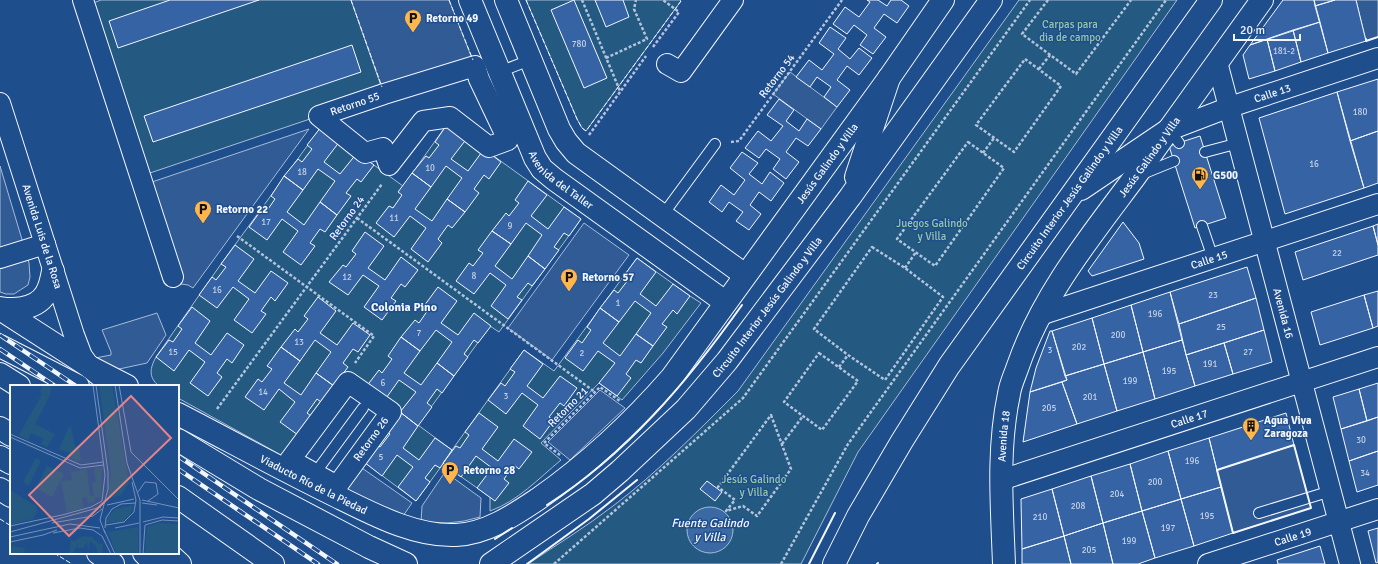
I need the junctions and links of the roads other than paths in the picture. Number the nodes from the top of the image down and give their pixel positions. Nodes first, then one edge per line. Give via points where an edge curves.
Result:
1 (83, 0) edge
2 (470, 0) edge
3 (506, 0) edge
4 (733, 0) edge
5 (943, 0) edge
6 (991, 0) edge
7 (1211, 0) edge
8 (1262, 0) edge
9 (1378, 58) edge
10 (530, 60) junction
11 (1217, 62) junction
12 (667, 64) dead end
13 (475, 66) joint
14 (499, 72) junction
15 (889, 78) junction
16 (0, 103) edge
17 (1230, 106) junction
18 (1173, 137) junction
19 (1239, 143) junction
20 (715, 144) road end
21 (1205, 152) dead end
22 (1174, 161) dead end
23 (1134, 177) junction
24 (850, 197) junction
25 (1070, 197) junction
26 (1378, 204) edge
27 (662, 216) junction
28 (1202, 226) dead end
29 (1265, 241) junction
30 (45, 244) junction
31 (0, 258) edge
32 (1214, 258) junction
33 (53, 271) junction
34 (745, 275) junction
35 (173, 277) dead end
36 (725, 302) junction
37 (0, 309) edge
38 (1040, 315) junction
39 (0, 346) edge
40 (1378, 357) edge
41 (90, 367) junction
42 (0, 374) edge
43 (1302, 382) junction
44 (17, 385) edge
45 (76, 385) edge
46 (112, 385) edge
47 (125, 385) edge
48 (363, 408) dead end
49 (179, 415) edge
50 (0, 428) edge
51 (10, 434) edge
52 (179, 441) edge
53 (0, 457) edge
54 (10, 462) edge
55 (312, 478) junction
56 (1001, 480) junction
57 (0, 489) edge
58 (1331, 491) junction
59 (10, 495) edge
60 (179, 498) edge
61 (1378, 509) edge
62 (1259, 513) dead end
63 (1339, 521) junction
64 (456, 535) joint
65 (99, 554) edge
66 (145, 554) edge
67 (169, 554) edge
68 (499, 559) edge
69 (113, 564) edge
70 (156, 564) edge
71 (180, 564) edge
72 (273, 564) edge
73 (406, 564) edge
74 (834, 564) edge
75 (1004, 564) edge
76 (1208, 564) edge
77 (1350, 564) edge

1 - 35 street
2 - 14 main road, Avenida del Taller
3 - 10 main road
4 - 12 street via 680,72
5 - 15 main road, Jesús Galindo y Villa
6 - 24 main road, Circuito Interior Jesús Galindo y Villa
7 - 25 main road, Circuito Interior Jesús Galindo y Villa
8 - 11 main road, Jesús Galindo y Villa
9 - 17 street, Calle 13
10 - 14 lane
10 - 27 main road via 566,141 576,153
11 - 17 street, Avenida 16
11 - 18 main road, Jesús Galindo y Villa
13 - 13 street, Retorno 55 via 384,94 319,116 365,153 383,148 390,165 423,121 450,117 489,147 508,140
14 - 36 main road, Avenida del Taller via 542,169
15 - 24 main road
15 - 34 main road, Jesús Galindo y Villa
16 - 30 street, Avenida Luis de la Rosa
17 - 18 street, Calle 13
17 - 19 street, Avenida 16
18 - 23 main road, Jesús Galindo y Villa
18 - 25 main road
19 - 21 lane
19 - 29 street, Avenida 16
20 - 27 lane
22 - 23 lane
23 - 38 main road, Jesús Galindo y Villa via 1061,279
24 - 68 main road, Circuito Interior Jesús Galindo y Villa via 727,361 686,409 593,494
25 - 74 main road, Circuito Interior Jesús Galindo y Villa via 949,366 858,516
26 - 29 street, Calle 15
27 - 34 main road
28 - 32 lane
29 - 32 street, Calle 15
29 - 43 street, Avenida 16
30 - 31 street
30 - 33 street, Avenida Luis de la Rosa
32 - 38 street, Calle 15
33 - 37 main road via 49,288 36,303 20,309
33 - 41 street, Avenida Luis de la Rosa via 82,356
34 - 36 main road, Jesús Galindo y Villa
36 - 64 main road, Jesús Galindo y Villa via 672,377 638,415 577,469 505,520 471,533
37 - 41 main road
38 - 56 main road, Avenida 18 via 1009,393 1003,432
39 - 45 main road
40 - 43 street, Calle 17
41 - 46 main road
41 - 47 main road
42 - 44 main road
43 - 56 street, Calle 17
43 - 58 street, Avenida 16
48 - 55 lane
49 - 55 main road, Viaducto Río de la Piedad via 255,455
50 - 51 main road
52 - 73 main road via 259,488
53 - 54 main road
55 - 55 street, Retorno 26 via 290,460 348,382 391,412 337,486
55 - 64 main road, Viaducto Río de la Piedad via 358,507 401,525 432,534
56 - 75 main road, Avenida 18
57 - 59 main road
58 - 62 lane
58 - 63 street, Avenida 16
60 - 72 main road
61 - 63 street, Calle 19
63 - 76 street, Calle 19
63 - 77 street, Avenida 16
65 - 69 main road
66 - 70 main road
67 - 71 main road

